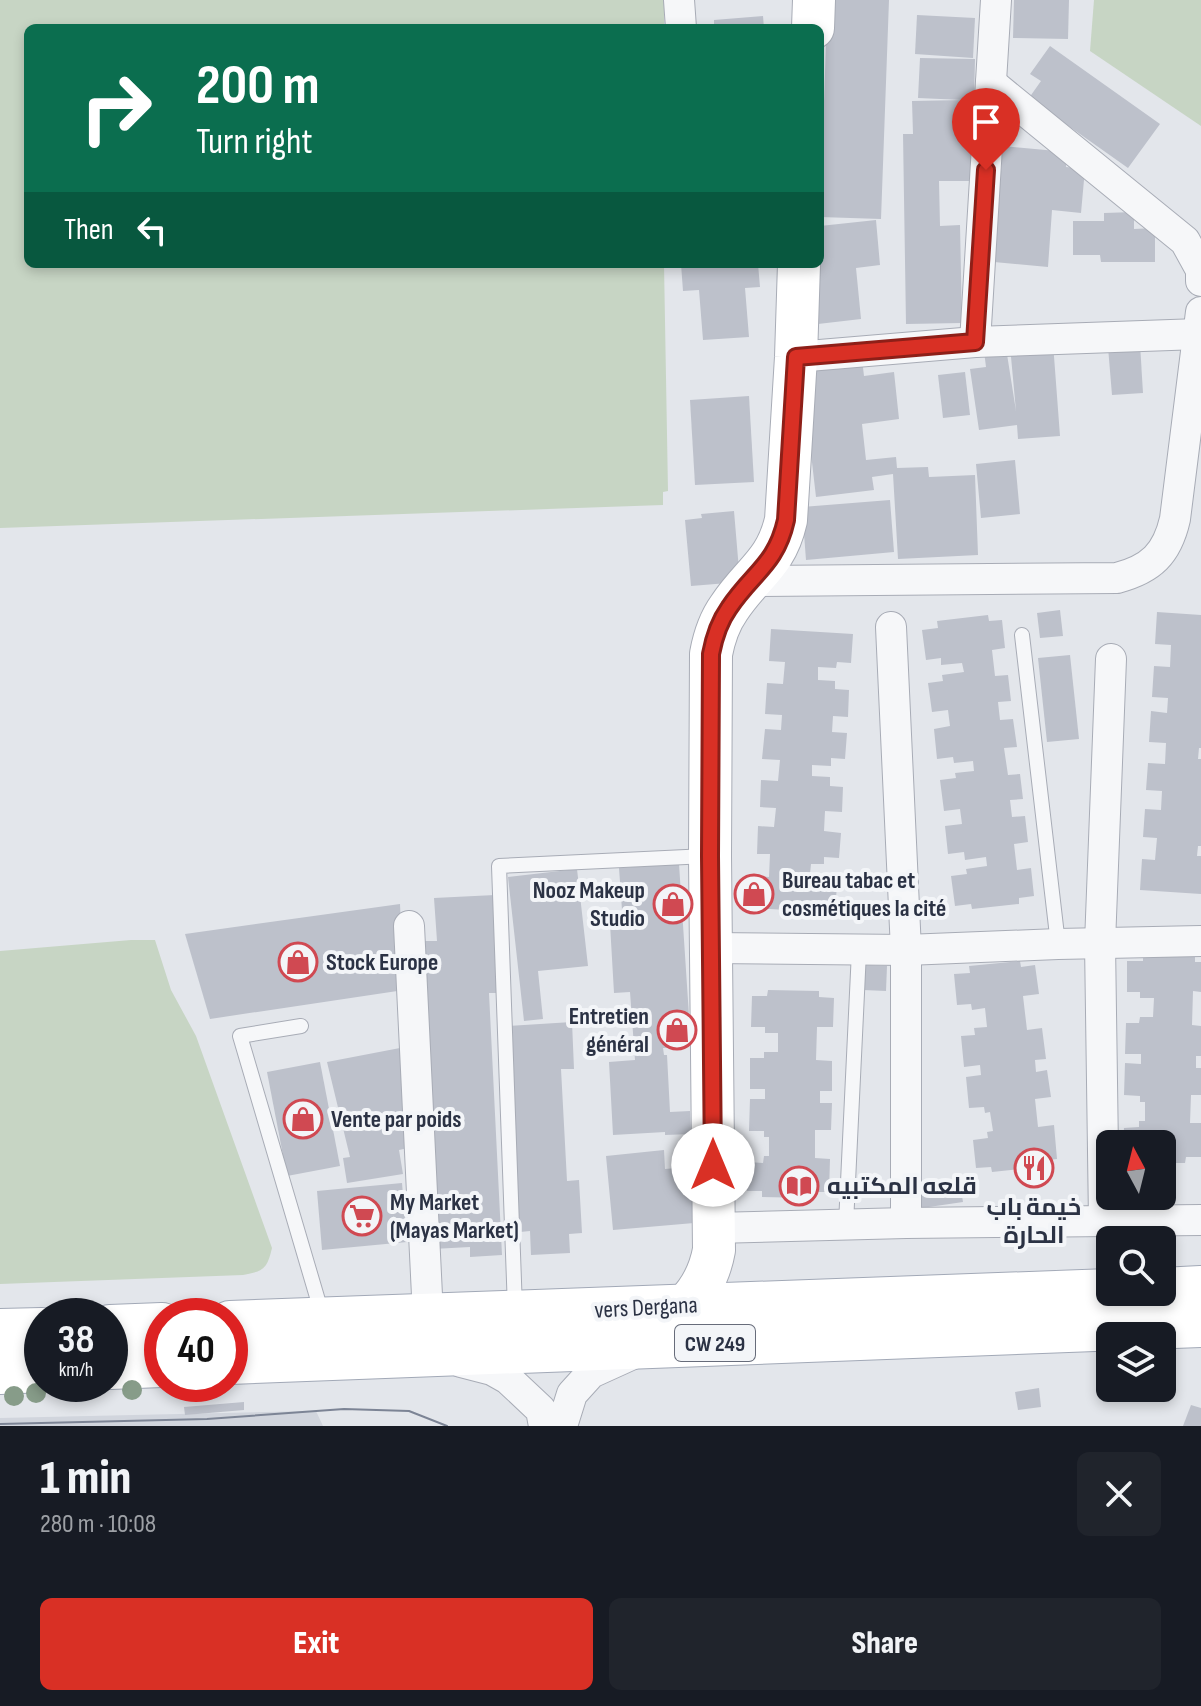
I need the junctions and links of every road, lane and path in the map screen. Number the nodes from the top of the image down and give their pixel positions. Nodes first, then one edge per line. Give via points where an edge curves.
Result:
1 (679, 0) edge
2 (787, 0) edge
3 (814, 0) edge
4 (996, 0) edge
5 (681, 24) edge
6 (786, 24) edge
7 (813, 24) edge
8 (991, 83) junction
9 (773, 268) edge
10 (799, 268) edge
11 (1201, 281) edge
12 (1200, 323) edge
13 (975, 342) junction
14 (796, 357) junction
15 (750, 581) junction
16 (891, 627) dead end
17 (1022, 635) dead end
18 (1111, 659) dead end
19 (710, 856) junction
20 (409, 926) dead end
21 (1201, 941) edge
22 (1100, 943) junction
23 (1058, 944) junction
24 (712, 948) junction
25 (906, 950) junction
26 (859, 951) junction
27 (301, 1026) dead end
28 (1104, 1220) junction
29 (1201, 1220) edge
30 (906, 1223) junction
31 (846, 1224) junction
32 (714, 1239) junction
33 (1201, 1288) edge
34 (1176, 1289) edge
35 (1096, 1291) edge
36 (747, 1303) junction
37 (686, 1305) junction
38 (515, 1314) junction
39 (324, 1320) junction
40 (248, 1322) edge
41 (1201, 1325) edge
42 (24, 1330) edge
43 (0, 1331) edge
44 (430, 1336) junction
45 (651, 1346) junction
46 (248, 1360) edge
47 (24, 1371) edge
48 (0, 1372) edge
49 (544, 1426) edge
50 (562, 1426) edge

1 - 5 street
2 - 6 street
3 - 7 street
4 - 8 street
8 - 11 street via 1185,241 1201,270
8 - 13 street
9 - 15 street via 762,519
10 - 14 street
12 - 13 street
12 - 15 street via 1175,519 1171,537 1150,565 1117,578
13 - 14 street
14 - 15 street via 786,520 776,550
15 - 19 street via 729,608 711,654
16 - 25 street
17 - 23 lane
18 - 22 street
19 - 24 street
19 - 38 lane via 499,866
20 - 44 street
21 - 22 street
22 - 23 street
22 - 28 street
23 - 25 street
24 - 26 street
24 - 32 street
25 - 26 street
25 - 30 street
26 - 31 lane
27 - 39 lane via 240,1036
28 - 29 street
28 - 30 street
30 - 31 street
31 - 32 street
32 - 36 street via 727,1279
32 - 37 street via 711,1266
33 - 34 main road
35 - 36 main road, vers Dergana
36 - 37 main road, vers Dergana
37 - 38 main road, vers Dergana
38 - 44 main road, vers Dergana
39 - 40 main road, vers Dergana
39 - 44 main road, vers Dergana
41 - 45 main road, CW 249
42 - 43 main road
44 - 45 main road, CW 249
44 - 46 main road, CW 249
44 - 49 street via 508,1379 541,1410
45 - 50 street via 591,1373 572,1394
47 - 48 main road

